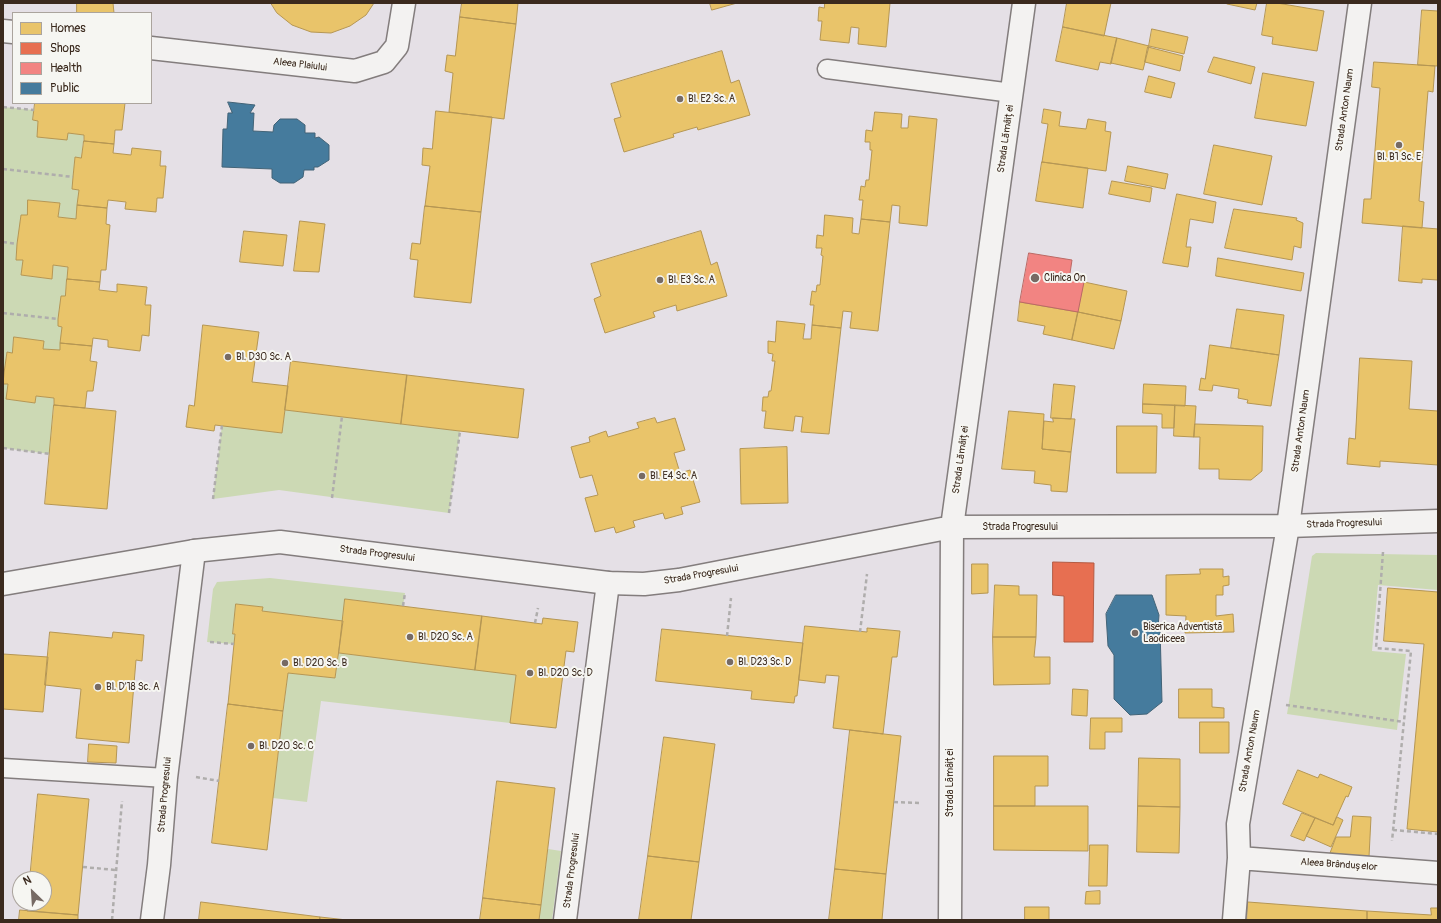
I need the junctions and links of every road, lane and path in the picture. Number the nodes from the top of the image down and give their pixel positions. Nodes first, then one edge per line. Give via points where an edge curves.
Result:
1 (404, 3) edge
2 (1024, 3) edge
3 (1360, 3) edge
4 (152, 48) edge
5 (827, 69) dead end
6 (1012, 93) junction
7 (3, 107) edge
8 (34, 110) dead end
9 (3, 169) edge
10 (73, 177) dead end
11 (3, 242) edge
12 (17, 244) dead end
13 (3, 313) edge
14 (58, 319) dead end
15 (342, 416) dead end
16 (222, 425) dead end
17 (460, 431) dead end
18 (3, 448) edge
19 (50, 454) dead end
20 (332, 498) dead end
21 (213, 499) dead end
22 (449, 513) dead end
23 (1438, 521) edge
24 (1288, 526) junction
25 (952, 527) junction
26 (1384, 550) dead end
27 (194, 551) junction
28 (867, 574) dead end
29 (608, 583) junction
30 (3, 584) edge
31 (405, 593) dead end
32 (731, 597) dead end
33 (403, 606) dead end
34 (538, 608) dead end
35 (535, 623) dead end
36 (860, 632) dead end
37 (727, 636) dead end
38 (207, 642) dead end
39 (234, 644) dead end
40 (1284, 705) dead end
41 (1404, 722) junction
42 (3, 768) edge
43 (192, 777) dead end
44 (166, 778) junction
45 (219, 781) dead end
46 (123, 796) dead end
47 (894, 802) dead end
48 (926, 803) dead end
49 (1393, 830) junction
50 (1438, 834) edge
51 (1392, 846) dead end
52 (1239, 858) junction
53 (83, 867) dead end
54 (116, 870) junction
55 (1438, 873) edge
56 (112, 920) edge
57 (152, 920) edge
58 (565, 920) edge
59 (950, 920) edge
60 (1234, 920) edge

1 - 4 street, Aleea Plaiului via 397,46 384,62 355,71
2 - 6 street, Strada Lămâiței
3 - 24 street, Strada Anton Naum
5 - 6 lane
6 - 25 street, Strada Lămâiței
7 - 8 path
9 - 10 path
11 - 12 path
13 - 14 path
15 - 20 path
16 - 21 path
17 - 22 path
18 - 19 path
23 - 24 street, Strada Progresului
24 - 25 street, Strada Progresului
24 - 52 street, Strada Anton Naum via 1238,824
25 - 29 street, Strada Progresului via 679,580 644,584
25 - 59 street, Strada Lămâiței
26 - 41 path via 1376,648 1411,652
27 - 29 street, Strada Progresului via 280,542
27 - 30 street, Strada Progresului
27 - 44 street, Strada Progresului
28 - 36 path
29 - 58 street, Strada Progresului
31 - 33 path
32 - 37 path
34 - 35 path
38 - 39 path
40 - 41 path
41 - 49 path
42 - 44 lane
43 - 45 path
44 - 57 street, Strada Progresului
46 - 54 path
47 - 48 path
49 - 50 path
49 - 51 path
52 - 55 street, Aleea Brândușelor
52 - 60 street, Strada Anton Naum
53 - 54 path
54 - 56 path

